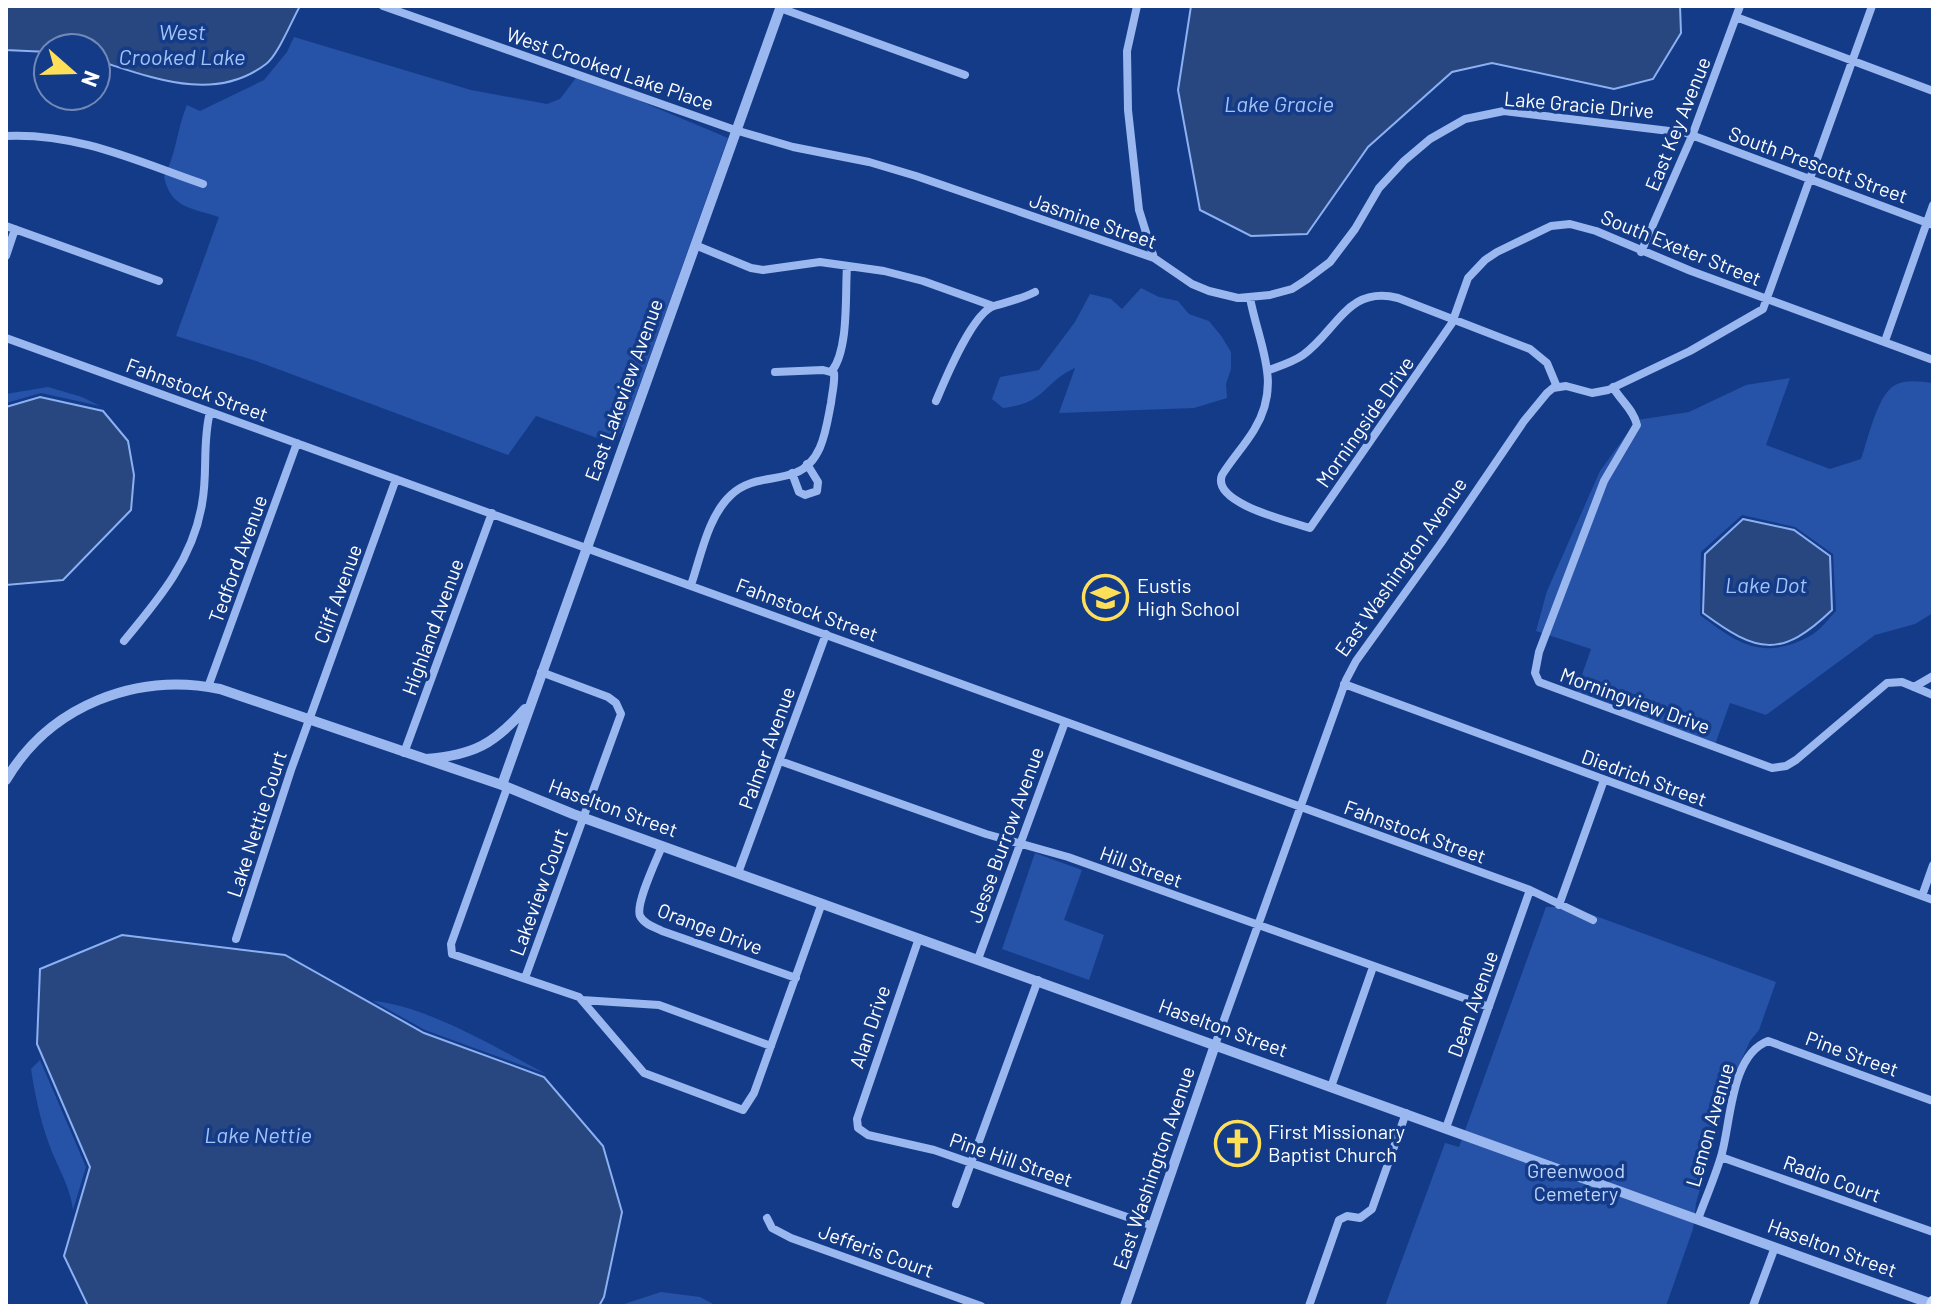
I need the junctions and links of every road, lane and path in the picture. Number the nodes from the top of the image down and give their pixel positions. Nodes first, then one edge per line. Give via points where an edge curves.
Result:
1 (383, 6) edge
2 (1137, 6) edge
3 (1740, 6) edge
4 (1872, 6) edge
5 (780, 7) edge
6 (1736, 17) junction
7 (1853, 61) junction
8 (965, 75) dead end
9 (1933, 91) edge
10 (735, 130) junction
11 (6, 136) edge
12 (1692, 136) junction
13 (1809, 180) junction
14 (203, 184) dead end
15 (1933, 205) edge
16 (1930, 224) edge
17 (11, 227) edge
18 (695, 245) junction
19 (1641, 252) junction
20 (6, 256) edge
21 (1154, 258) junction
22 (847, 266) junction
23 (159, 281) dead end
24 (1035, 292) dead end
25 (1250, 298) junction
26 (1767, 299) junction
27 (993, 306) junction
28 (1453, 320) junction
29 (6, 338) edge
30 (1885, 341) junction
31 (1933, 360) edge
32 (1269, 370) junction
33 (832, 371) junction
34 (775, 372) dead end
35 (1557, 387) junction
36 (1613, 387) junction
37 (936, 401) dead end
38 (210, 412) junction
39 (297, 443) junction
40 (807, 464) junction
41 (792, 473) junction
42 (396, 479) junction
43 (492, 513) junction
44 (587, 547) junction
45 (691, 585) junction
46 (826, 634) junction
47 (124, 641) dead end
48 (541, 672) junction
49 (1933, 676) edge
50 (1344, 684) junction
51 (208, 687) junction
52 (1914, 687) junction
53 (1933, 695) edge
54 (529, 704) junction
55 (310, 720) junction
56 (1065, 722) junction
57 (404, 753) junction
58 (422, 759) junction
59 (780, 761) junction
60 (6, 780) edge
61 (1604, 780) junction
62 (504, 786) junction
63 (1300, 807) junction
64 (583, 818) junction
65 (1021, 845) junction
66 (662, 846) junction
67 (1933, 865) edge
68 (738, 873) junction
69 (1530, 890) junction
70 (1922, 896) junction
71 (1933, 900) edge
72 (822, 903) junction
73 (1559, 905) junction
74 (1593, 920) dead end
75 (1257, 926) junction
76 (919, 938) junction
77 (236, 939) dead end
78 (978, 959) junction
79 (1373, 967) junction
80 (525, 978) junction
81 (796, 978) junction
82 (1038, 980) junction
83 (582, 1000) junction
84 (1489, 1007) junction
85 (1759, 1044) joint
86 (1215, 1045) junction
87 (771, 1046) junction
88 (1331, 1087) junction
89 (1933, 1101) edge
90 (1406, 1113) junction
91 (858, 1128) joint
92 (1446, 1128) junction
93 (1721, 1157) junction
94 (973, 1164) junction
95 (956, 1204) dead end
96 (767, 1218) dead end
97 (1698, 1219) junction
98 (1153, 1226) junction
99 (1933, 1232) edge
100 (1775, 1247) junction
101 (1932, 1303) edge
102 (981, 1306) edge
103 (1125, 1306) edge
104 (1309, 1306) edge
105 (1753, 1306) edge

1 - 10 street, West Crooked Lake Place
2 - 21 street via 1127,51 1128,110 1139,210
3 - 6 street, East Key Avenue
4 - 7 street
5 - 8 street
5 - 10 street, East Lakeview Avenue
6 - 7 street
6 - 12 street, East Key Avenue
7 - 9 street
7 - 13 street
10 - 18 street, East Lakeview Avenue
10 - 21 street, Jasmine Street via 916,176
11 - 14 street via 51,136 91,144
12 - 13 street, South Prescott Street
12 - 19 street, East Key Avenue
12 - 25 street, Lake Gracie Drive via 1515,111 1473,116 1404,161 1320,271 1284,292
13 - 16 street, South Prescott Street
13 - 26 street
15 - 16 street
16 - 30 street
17 - 20 street
17 - 23 street
18 - 22 street via 763,270 820,262
18 - 44 street, East Lakeview Avenue
19 - 26 street, South Exeter Street
19 - 28 street, South Exeter Street via 1580,225 1551,226 1477,266
21 - 25 street, Jasmine Street via 1192,284 1224,296
22 - 27 street via 923,281
22 - 33 street via 843,341
24 - 27 street
25 - 32 street
26 - 30 street, South Exeter Street
26 - 36 street via 1763,309 1734,326
27 - 37 street via 963,343
28 - 32 street via 1398,298 1368,296 1303,355
28 - 32 street, Morningside Drive via 1310,528 1238,502 1220,486 1260,419
28 - 35 street via 1530,349 1547,363
29 - 38 street, Fahnstock Street
30 - 31 street, South Exeter Street
33 - 34 street
33 - 40 street via 836,376 826,434
35 - 36 street via 1592,393
35 - 50 street, East Washington Avenue via 1524,421
36 - 52 street, Morningview Drive via 1637,425 1595,502 1539,652 1539,682 1780,768 1881,686 1895,681
38 - 39 street, Fahnstock Street
38 - 47 street via 202,506 183,564
39 - 42 street, Fahnstock Street
39 - 51 street, Tedford Avenue
40 - 41 street
40 - 41 street via 818,482 817,491 799,492
41 - 45 street via 750,483 726,500
42 - 43 street, Fahnstock Street
42 - 55 street, Cliff Avenue
43 - 44 street, Fahnstock Street
43 - 57 street, Highland Avenue
44 - 45 street, Fahnstock Street
44 - 48 street, East Lakeview Avenue
45 - 46 street, Fahnstock Street
46 - 56 street, Fahnstock Street
46 - 59 street, Palmer Avenue
48 - 54 street, East Lakeview Avenue
48 - 64 street, Lakeview Court via 601,693 619,708 620,719
49 - 52 street
50 - 61 street, Diedrich Street
50 - 63 street, East Washington Avenue
51 - 55 street, Haselton Street
51 - 60 street, Haselton Street via 176,682 130,688 96,700 46,732
52 - 53 street
54 - 58 street via 486,745
54 - 62 street, East Lakeview Avenue
55 - 57 street, Haselton Street
55 - 77 street, Lake Nettie Court
56 - 63 street, Fahnstock Street
56 - 65 street, Jesse Burrow Avenue
57 - 58 street, Haselton Street
58 - 62 street, Haselton Street
59 - 65 street, Hill Street
59 - 68 street, Palmer Avenue
61 - 70 street, Diedrich Street
61 - 73 street
62 - 64 street, Haselton Street
62 - 80 street, East Lakeview Avenue via 452,954
63 - 69 street, Fahnstock Street
63 - 75 street, East Washington Avenue
64 - 66 street, Haselton Street
64 - 80 street, Lakeview Court
65 - 75 street, Hill Street
65 - 78 street, Jesse Burrow Avenue
66 - 68 street, Haselton Street
66 - 81 street, Orange Drive via 639,905 645,922
67 - 70 street
68 - 72 street, Haselton Street
69 - 73 street, Fahnstock Street
69 - 84 street, Dean Avenue
70 - 71 street, Diedrich Street
72 - 76 street, Haselton Street
72 - 81 street
73 - 74 street, Fahnstock Street
75 - 79 street, Hill Street
75 - 86 street, East Washington Avenue
76 - 78 street, Haselton Street
76 - 91 street, Alan Drive
78 - 82 street, Haselton Street
79 - 84 street, Hill Street
79 - 88 street
80 - 83 street
81 - 87 street
82 - 86 street, Haselton Street
82 - 94 street
83 - 87 street via 659,1005
83 - 87 street via 644,1073 740,1110 754,1093
84 - 92 street, Dean Avenue
85 - 89 street, Pine Street via 1768,1041
85 - 93 street, Lemon Avenue via 1741,1071
86 - 88 street, Haselton Street
86 - 98 street, East Washington Avenue
88 - 90 street, Haselton Street
90 - 92 street, Haselton Street
90 - 104 street via 1372,1209 1360,1218 1339,1220
91 - 94 street, Pine Hill Street
92 - 97 street, Haselton Street
93 - 97 street, Lemon Avenue
93 - 99 street, Radio Court
94 - 95 street
94 - 98 street, Pine Hill Street
96 - 102 street, Jefferis Court via 772,1228 791,1238
97 - 100 street, Haselton Street
98 - 103 street, East Washington Avenue
100 - 101 street, Haselton Street
100 - 105 street

